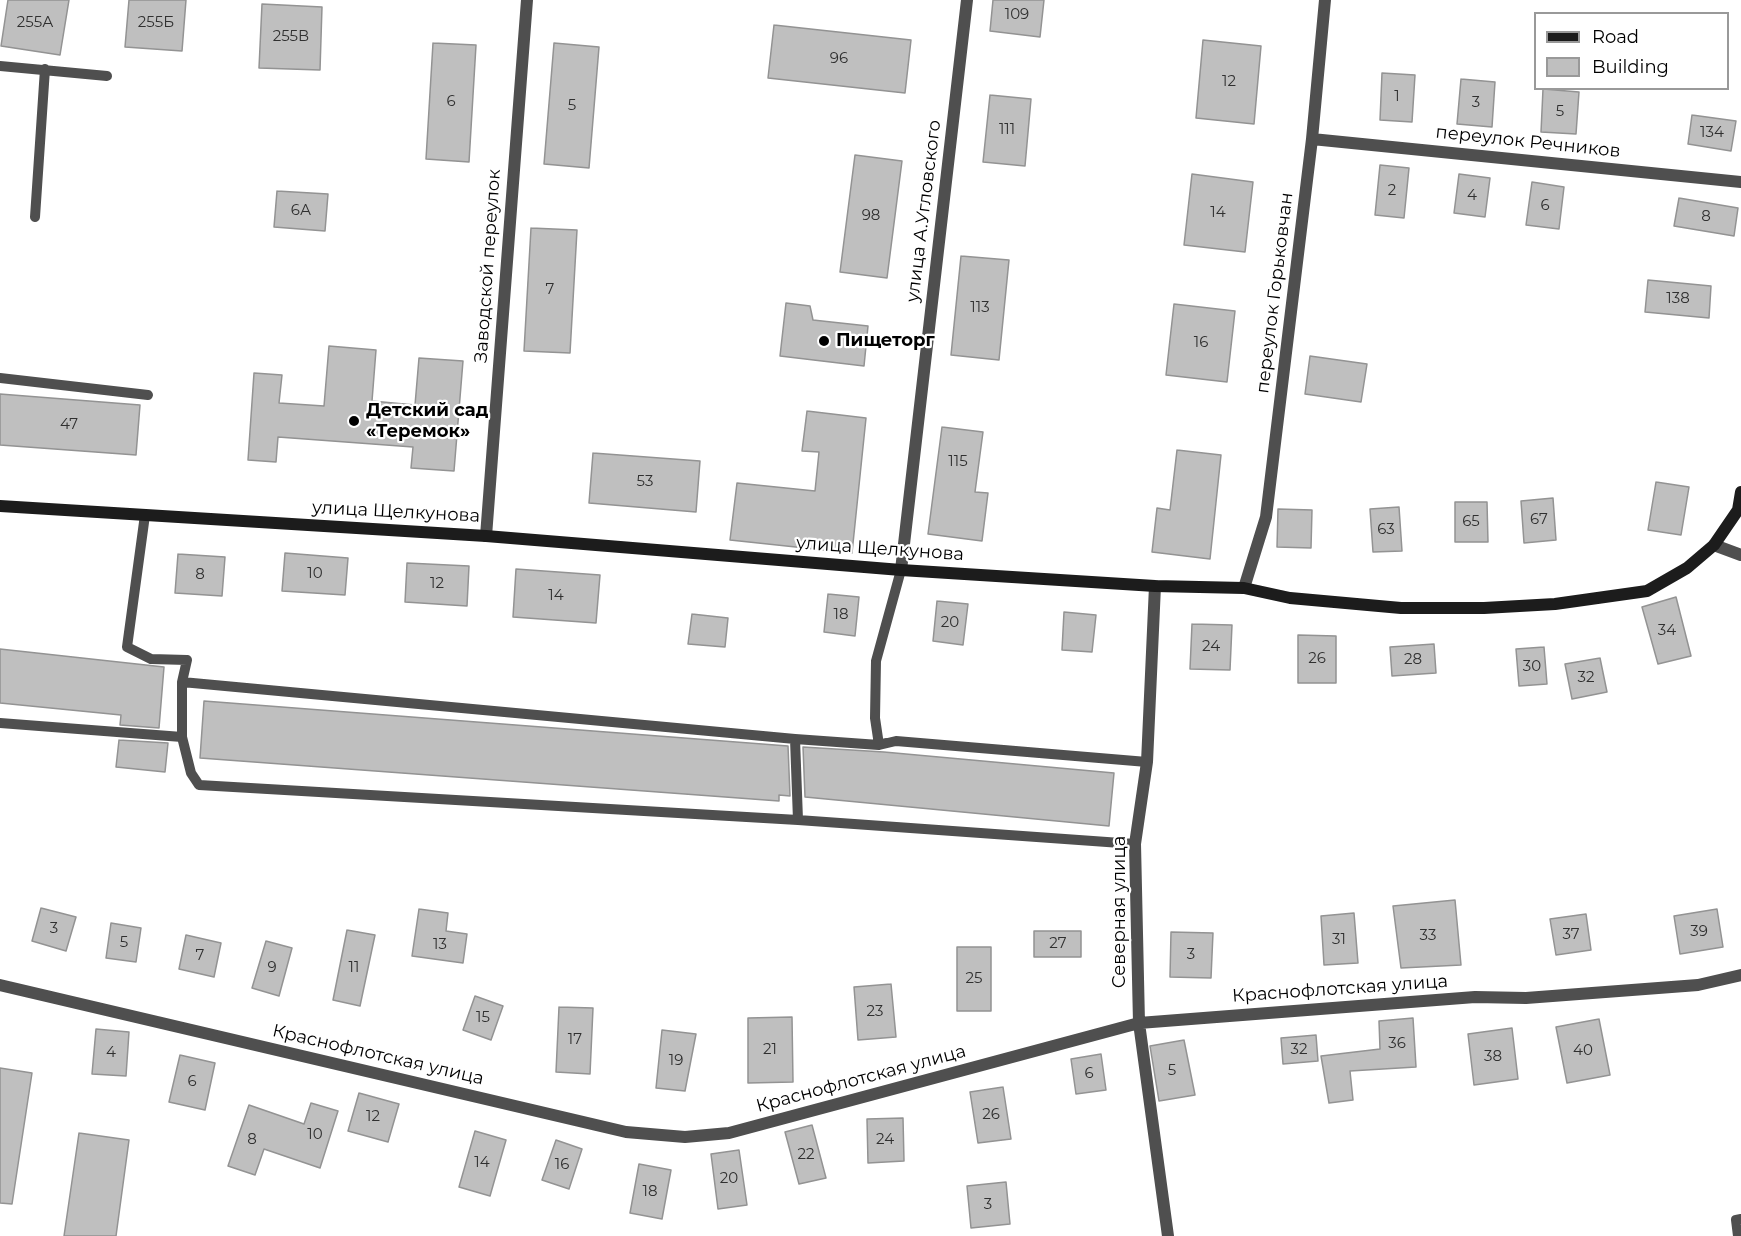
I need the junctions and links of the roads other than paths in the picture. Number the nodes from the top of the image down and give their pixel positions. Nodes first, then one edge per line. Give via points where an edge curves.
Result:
1 (527, 0) edge
2 (967, 0) edge
3 (1325, 0) edge
4 (0, 66) edge
5 (45, 69) junction
6 (107, 76) dead end
7 (1312, 139) junction
8 (1741, 182) edge
9 (35, 217) dead end
10 (0, 378) edge
11 (148, 395) dead end
12 (1741, 492) edge
13 (0, 506) edge
14 (145, 515) junction
15 (486, 536) junction
16 (1714, 545) junction
17 (1741, 555) edge
18 (901, 570) junction
19 (1155, 586) junction
20 (1244, 588) junction
21 (182, 682) junction
22 (0, 723) edge
23 (182, 737) junction
24 (795, 739) junction
25 (879, 745) junction
26 (1147, 762) junction
27 (798, 820) junction
28 (1136, 844) junction
29 (1741, 975) edge
30 (0, 985) edge
31 (1139, 1023) junction
32 (1741, 1219) edge
33 (1168, 1236) edge
34 (1738, 1236) edge

1 - 15 street, Заводской переулок
2 - 18 street, улица А.Угловского
3 - 7 street, переулок Горьковчан
4 - 5 lane
5 - 6 lane
5 - 9 lane
7 - 8 street, переулок Речников
7 - 20 street, переулок Горьковчан via 1266,517
10 - 11 lane
12 - 16 main road, улица Щелкунова via 1738,510
13 - 14 main road, улица Щелкунова
14 - 15 main road, улица Щелкунова
14 - 21 lane via 128,647 151,659 187,660
15 - 18 main road, улица Щелкунова
16 - 17 street
16 - 20 main road, улица Щелкунова via 1687,568 1647,591 1555,604 1401,608 1290,598
18 - 19 main road, улица Щелкунова
18 - 25 lane via 876,661 875,718
19 - 20 main road, улица Щелкунова
19 - 26 street, Северная улица
21 - 23 lane
21 - 24 lane
22 - 23 lane
23 - 27 lane via 191,773 199,785
24 - 25 lane
24 - 27 lane
25 - 26 lane via 896,741
26 - 28 street, Северная улица
27 - 28 lane
28 - 31 street, Северная улица
29 - 31 street, Краснофлотская улица via 1698,984 1526,999 1475,997
30 - 31 street, Краснофлотская улица via 626,1132 686,1137 729,1133
31 - 33 street, Северная улица
32 - 34 lane via 1736,1220

